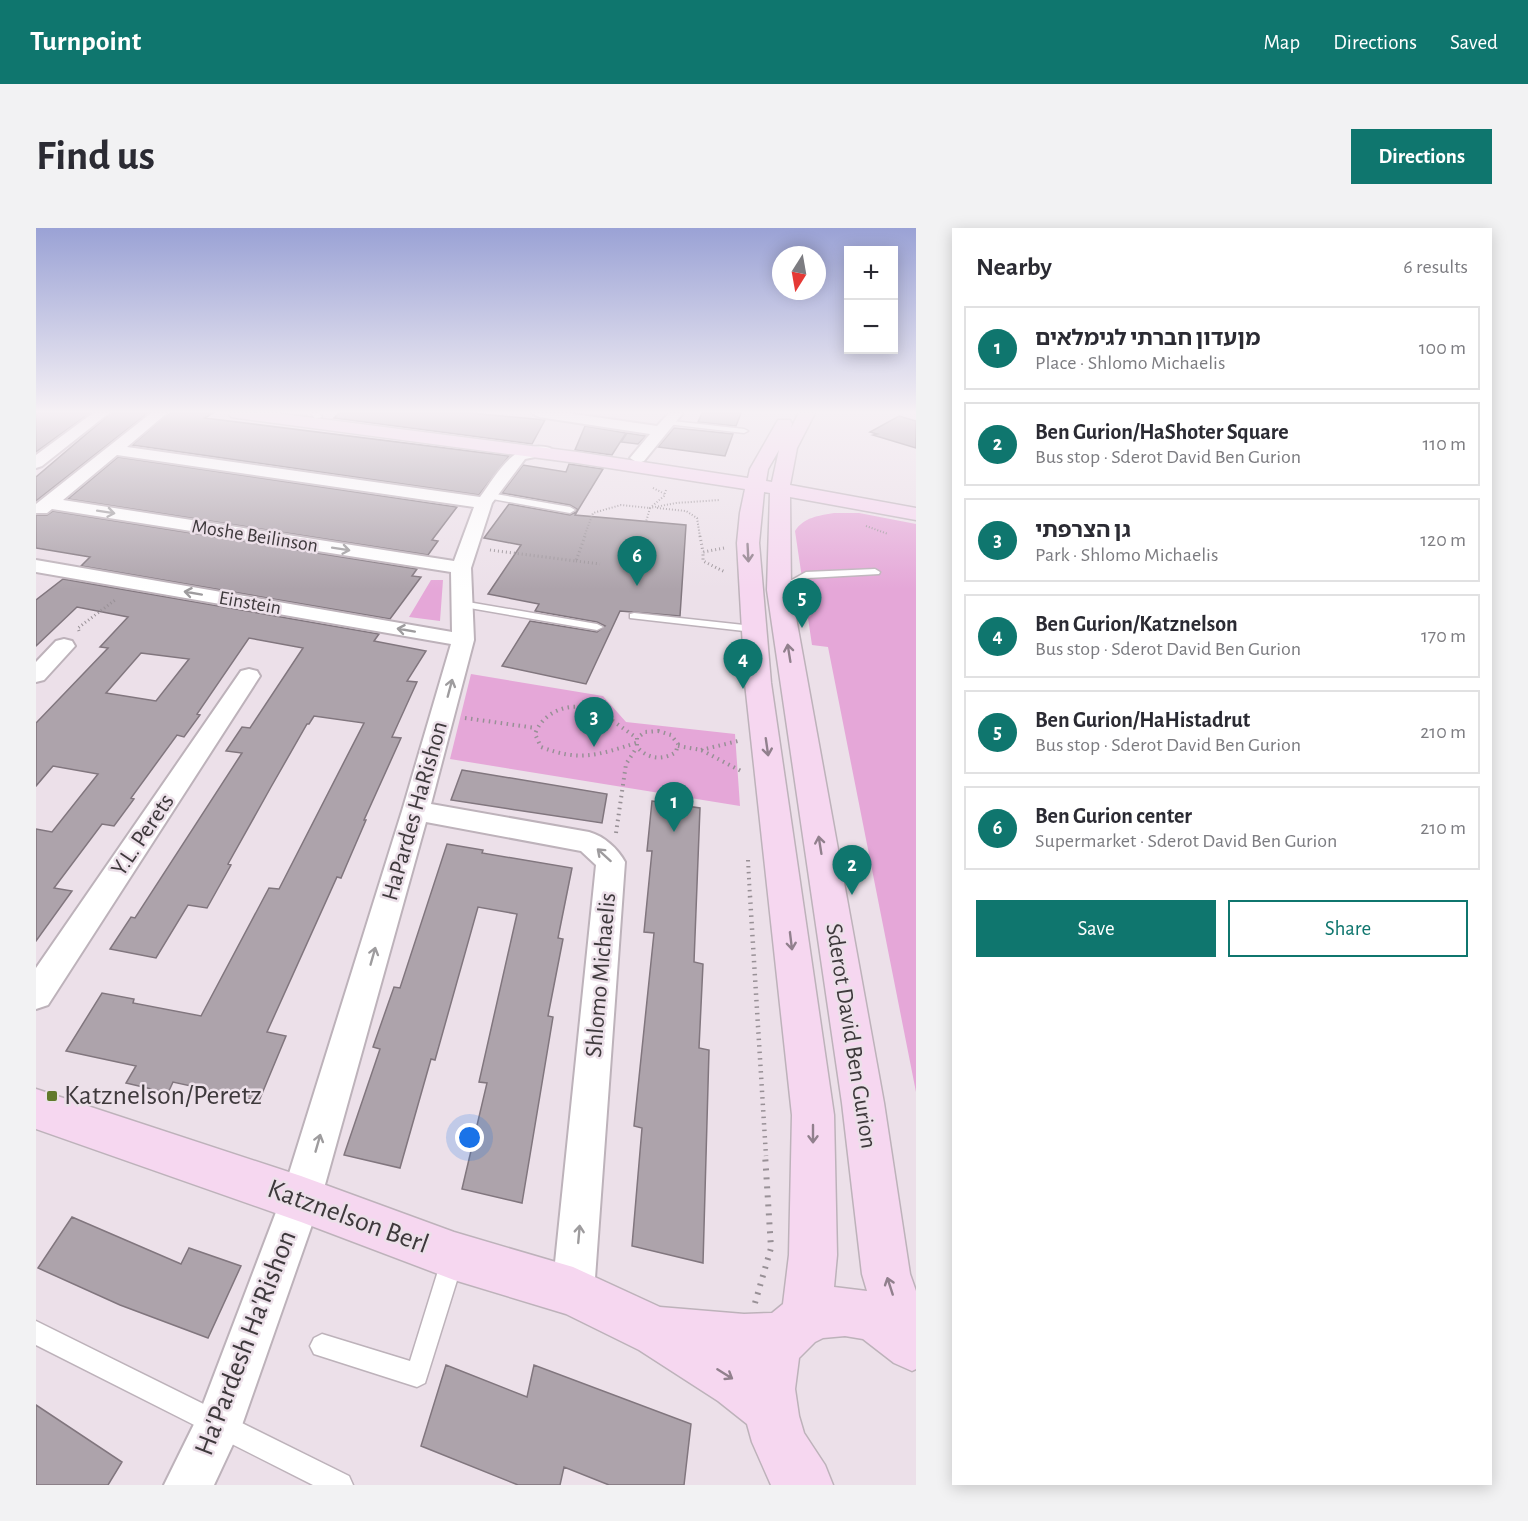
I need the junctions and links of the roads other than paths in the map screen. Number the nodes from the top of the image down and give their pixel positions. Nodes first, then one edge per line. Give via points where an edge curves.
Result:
1 (87, 472) edge
2 (276, 472) edge
3 (508, 472) edge
4 (675, 472) edge
5 (679, 472) edge
6 (704, 472) edge
7 (777, 472) edge
8 (780, 472) edge
9 (773, 486) junction
10 (487, 500) junction
11 (879, 501) junction
12 (916, 504) edge
13 (42, 508) edge
14 (570, 510) dead end
15 (916, 514) edge
16 (465, 558) junction
17 (36, 566) edge
18 (875, 572) dead end
19 (779, 590) junction
20 (462, 604) junction
21 (634, 616) dead end
22 (597, 627) dead end
23 (753, 630) junction
24 (463, 640) junction
25 (64, 646) road end
26 (36, 675) edge
27 (249, 676) dead end
28 (416, 811) junction
29 (36, 995) edge
30 (36, 1109) edge
31 (301, 1199) junction
32 (453, 1256) junction
33 (573, 1292) junction
34 (778, 1331) junction
35 (657, 1332) junction
36 (38, 1337) edge
37 (912, 1345) edge
38 (322, 1346) dead end
39 (770, 1408) junction
40 (219, 1425) junction
41 (800, 1482) edge
42 (188, 1485) edge
43 (340, 1485) edge

1 - 13 street
2 - 10 street
3 - 10 street, HaPardes HaRishon
4 - 9 street via 725,487 740,498
5 - 9 street
6 - 9 street
7 - 9 street
8 - 9 street
9 - 11 street
9 - 11 street
9 - 11 street via 781,520 800,506
9 - 19 street, Sderot David Ben Gurion
9 -> 23 street, Sderot David Ben Gurion via 748,543
10 - 14 lane
10 - 16 street, HaPardes HaRishon
11 - 12 street
11 - 15 street
13 -> 16 street, Moshe Beilinson
16 - 20 street, HaPardes HaRishon
24 -> 17 street, Einstein
18 - 19 lane via 806,575
37 -> 19 street, Sderot David Ben Gurion via 886,1274 863,1103
20 - 22 lane
20 - 24 street, HaPardes HaRishon
21 - 23 lane
23 -> 34 street, Sderot David Ben Gurion via 813,1115 813,1255
28 -> 24 street, HaPardes HaRishon
25 - 26 street
27 - 29 street, Y.L. Perets
31 -> 28 street, HaPardes HaRishon
33 -> 28 street, Shlomo Michaelis via 611,862 589,842
30 - 31 street, Katznelson Berl
31 - 32 street, Katznelson Berl
31 - 40 street, Ha'Pardesh Ha'Rishon
32 - 33 street, Katznelson Berl
32 - 38 lane via 417,1375
33 - 35 street, Katznelson Berl
34 - 35 street, Katznelson Berl
34 - 37 street, Katznelson Berl via 836,1310 849,1311 882,1322
34 - 39 street, Sderot David Ben Gurion via 768,1386
35 -> 39 street, Katznelson Berl via 737,1382
36 - 40 lane
39 - 41 street, Sderot David Ben Gurion via 772,1424
40 - 42 street, Ha'Pardesh Ha'Rishon
40 - 43 lane

